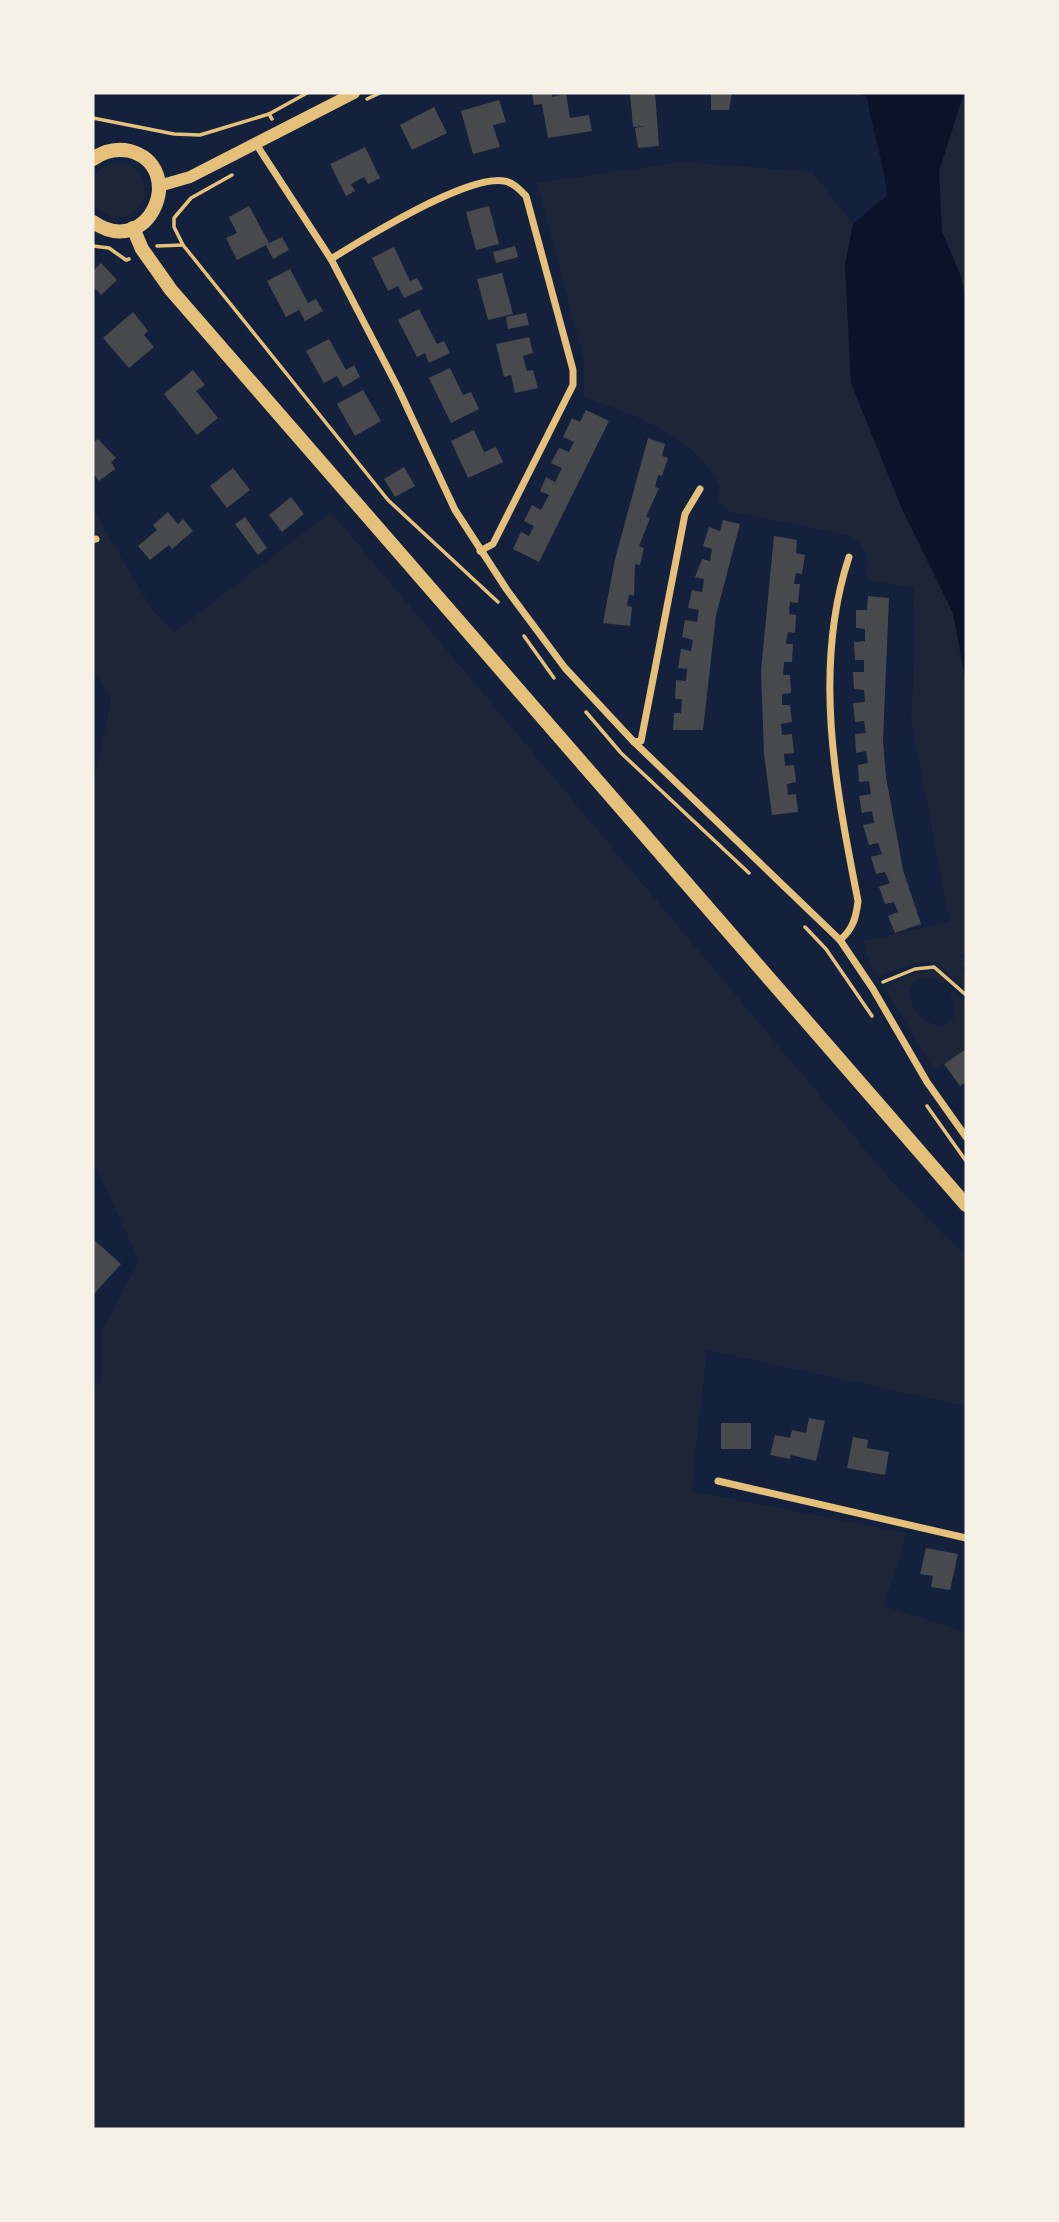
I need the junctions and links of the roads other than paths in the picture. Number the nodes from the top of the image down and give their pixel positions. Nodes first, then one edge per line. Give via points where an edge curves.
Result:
1 (354, 93) edge
2 (256, 144) junction
3 (93, 159) edge
4 (159, 186) junction
5 (93, 222) edge
6 (133, 228) junction
7 (331, 259) junction
8 (700, 489) dead end
9 (481, 551) junction
10 (849, 557) dead end
11 (634, 742) junction
12 (840, 940) junction
13 (966, 1137) edge
14 (966, 1205) edge
15 (718, 1481) dead end
16 (966, 1538) edge

1 - 2 street
2 - 4 street via 190,177
2 - 7 street
3 - 4 main road via 114,150 137,154 150,165
4 - 6 main road via 153,212
5 - 6 main road via 114,231
6 - 14 main road via 171,290
7 - 9 street via 455,510
7 - 9 street via 421,206 488,182 504,181 526,197 573,370 573,385 493,544
8 - 11 street via 685,514 641,741
9 - 11 street via 565,668
10 - 12 street via 840,584 833,644 831,736 834,778 858,901 856,918
11 - 12 street
12 - 13 street
15 - 16 street

